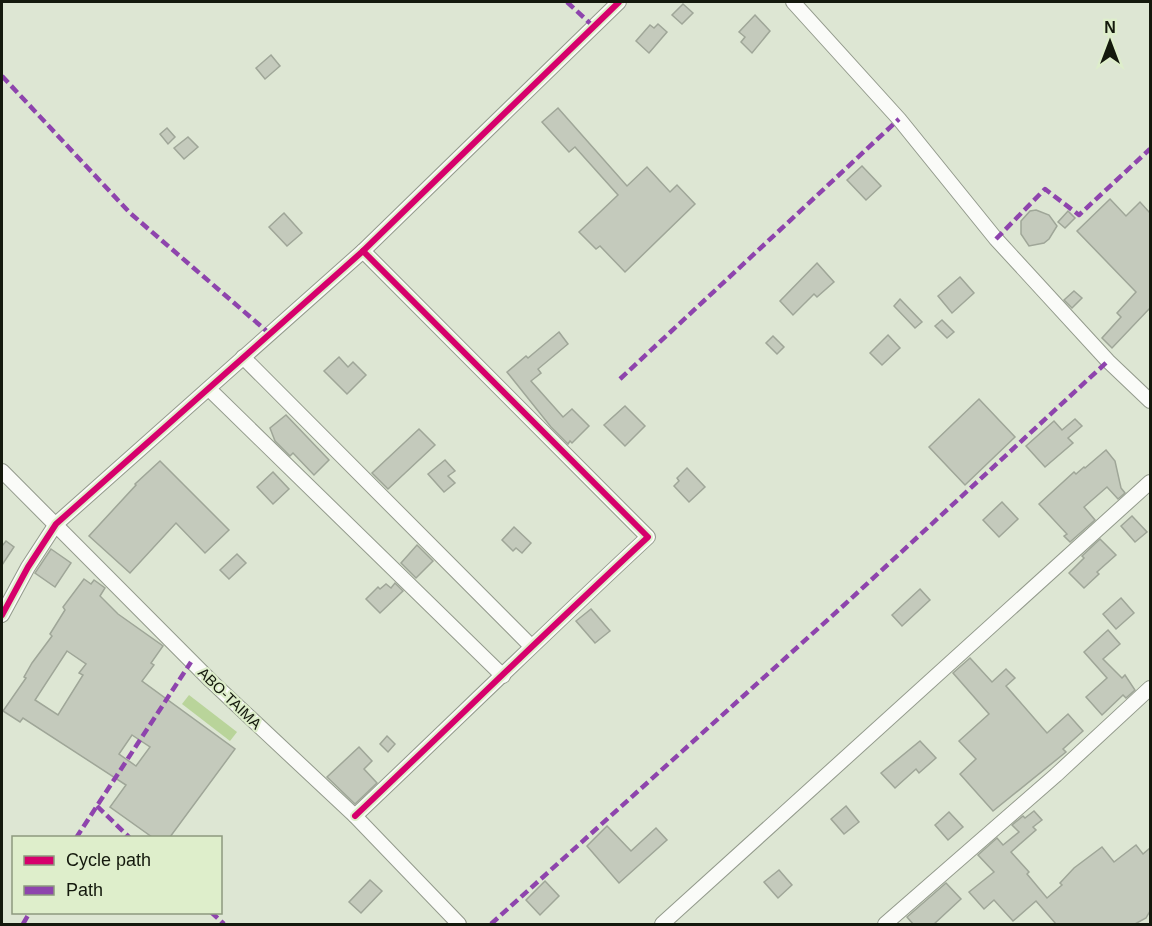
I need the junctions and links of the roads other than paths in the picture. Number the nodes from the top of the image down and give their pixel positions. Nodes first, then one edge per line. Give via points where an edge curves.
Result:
1 (619, 2) edge
2 (793, 2) edge
3 (363, 251) junction
4 (243, 357) junction
5 (209, 389) junction
6 (1150, 401) edge
7 (2, 471) edge
8 (1150, 482) edge
9 (56, 524) junction
10 (2, 615) edge
11 (531, 646) junction
12 (503, 676) junction
13 (1150, 688) edge
14 (355, 816) junction
15 (459, 924) edge
16 (662, 924) edge
17 (885, 924) edge

1 - 3 street
2 - 6 street via 899,119 996,239
3 - 4 street
3 - 11 street via 648,537
4 - 5 street
4 - 11 street
5 - 9 street
5 - 12 street
7 - 9 street, ABO-TAIMA
8 - 16 street
9 - 10 street
9 - 14 street, ABO-TAIMA via 211,681
11 - 12 street
12 - 14 street
13 - 17 street
14 - 15 street, ABO-TAIMA

